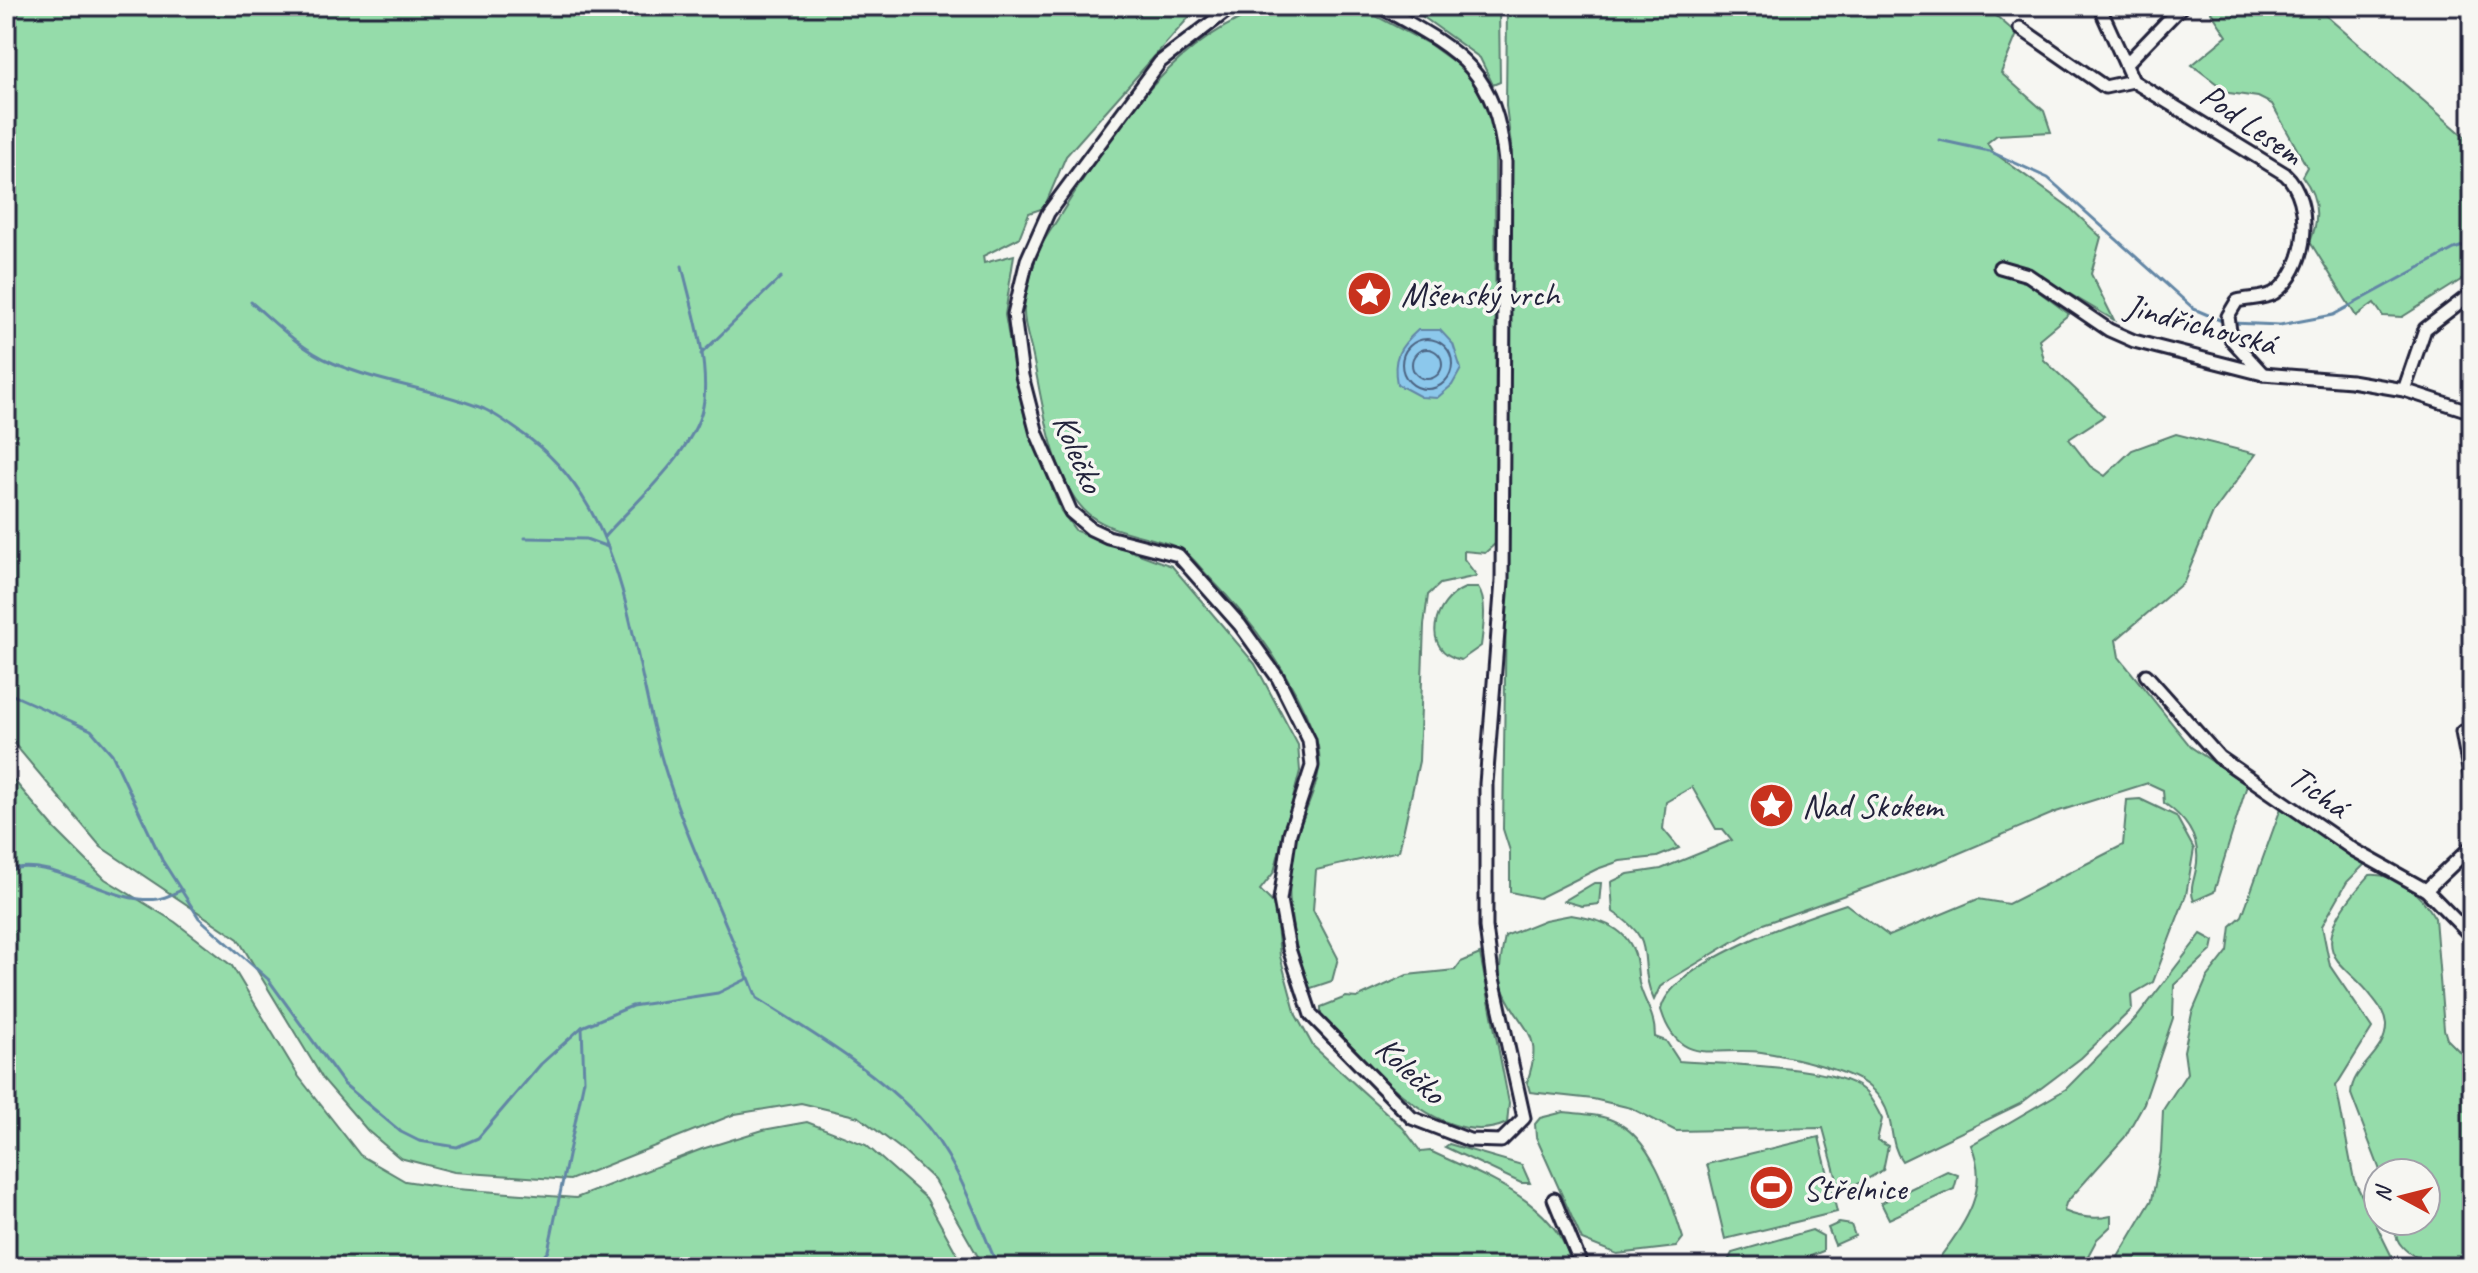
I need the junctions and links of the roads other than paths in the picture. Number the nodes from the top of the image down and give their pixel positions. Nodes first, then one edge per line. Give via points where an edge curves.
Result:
1 (1233, 6) edge
2 (1379, 6) edge
3 (2099, 6) edge
4 (2182, 6) edge
5 (2020, 28) dead end
6 (2126, 64) junction
7 (2133, 81) junction
8 (2000, 267) dead end
9 (2472, 293) edge
10 (2263, 374) junction
11 (2404, 390) junction
12 (2472, 412) edge
13 (2146, 675) dead end
14 (2462, 732) dead end
15 (2472, 785) edge
16 (2472, 846) edge
17 (2426, 890) junction
18 (2472, 937) edge
19 (1554, 1199) dead end
20 (1582, 1267) edge

1 - 2 street, Kolečko via 1160,62 1048,213 1027,260 1014,314 1022,376 1037,434 1071,512 1108,537 1178,555 1278,678 1309,740 1312,766 1290,833 1280,900 1289,949 1311,1015 1412,1118 1469,1140 1501,1141 1524,1118 1486,927 1488,735 1502,581 1502,137 1497,114 1474,68
3 - 6 street
4 - 6 street
5 - 7 street via 2105,87
6 - 7 street
7 - 10 street, Pod Lesem via 2285,174 2300,192 2304,223 2289,275 2268,296 2237,301 2228,316 2231,339
8 - 10 street, Jindřichovská via 2028,275 2134,341
9 - 11 street via 2425,329
10 - 11 street, Jindřichovská
11 - 12 street, Jindřichovská
13 - 17 street, Tichá via 2219,757 2354,850
14 - 15 street
16 - 17 street
17 - 18 street, Tichá
19 - 20 street

